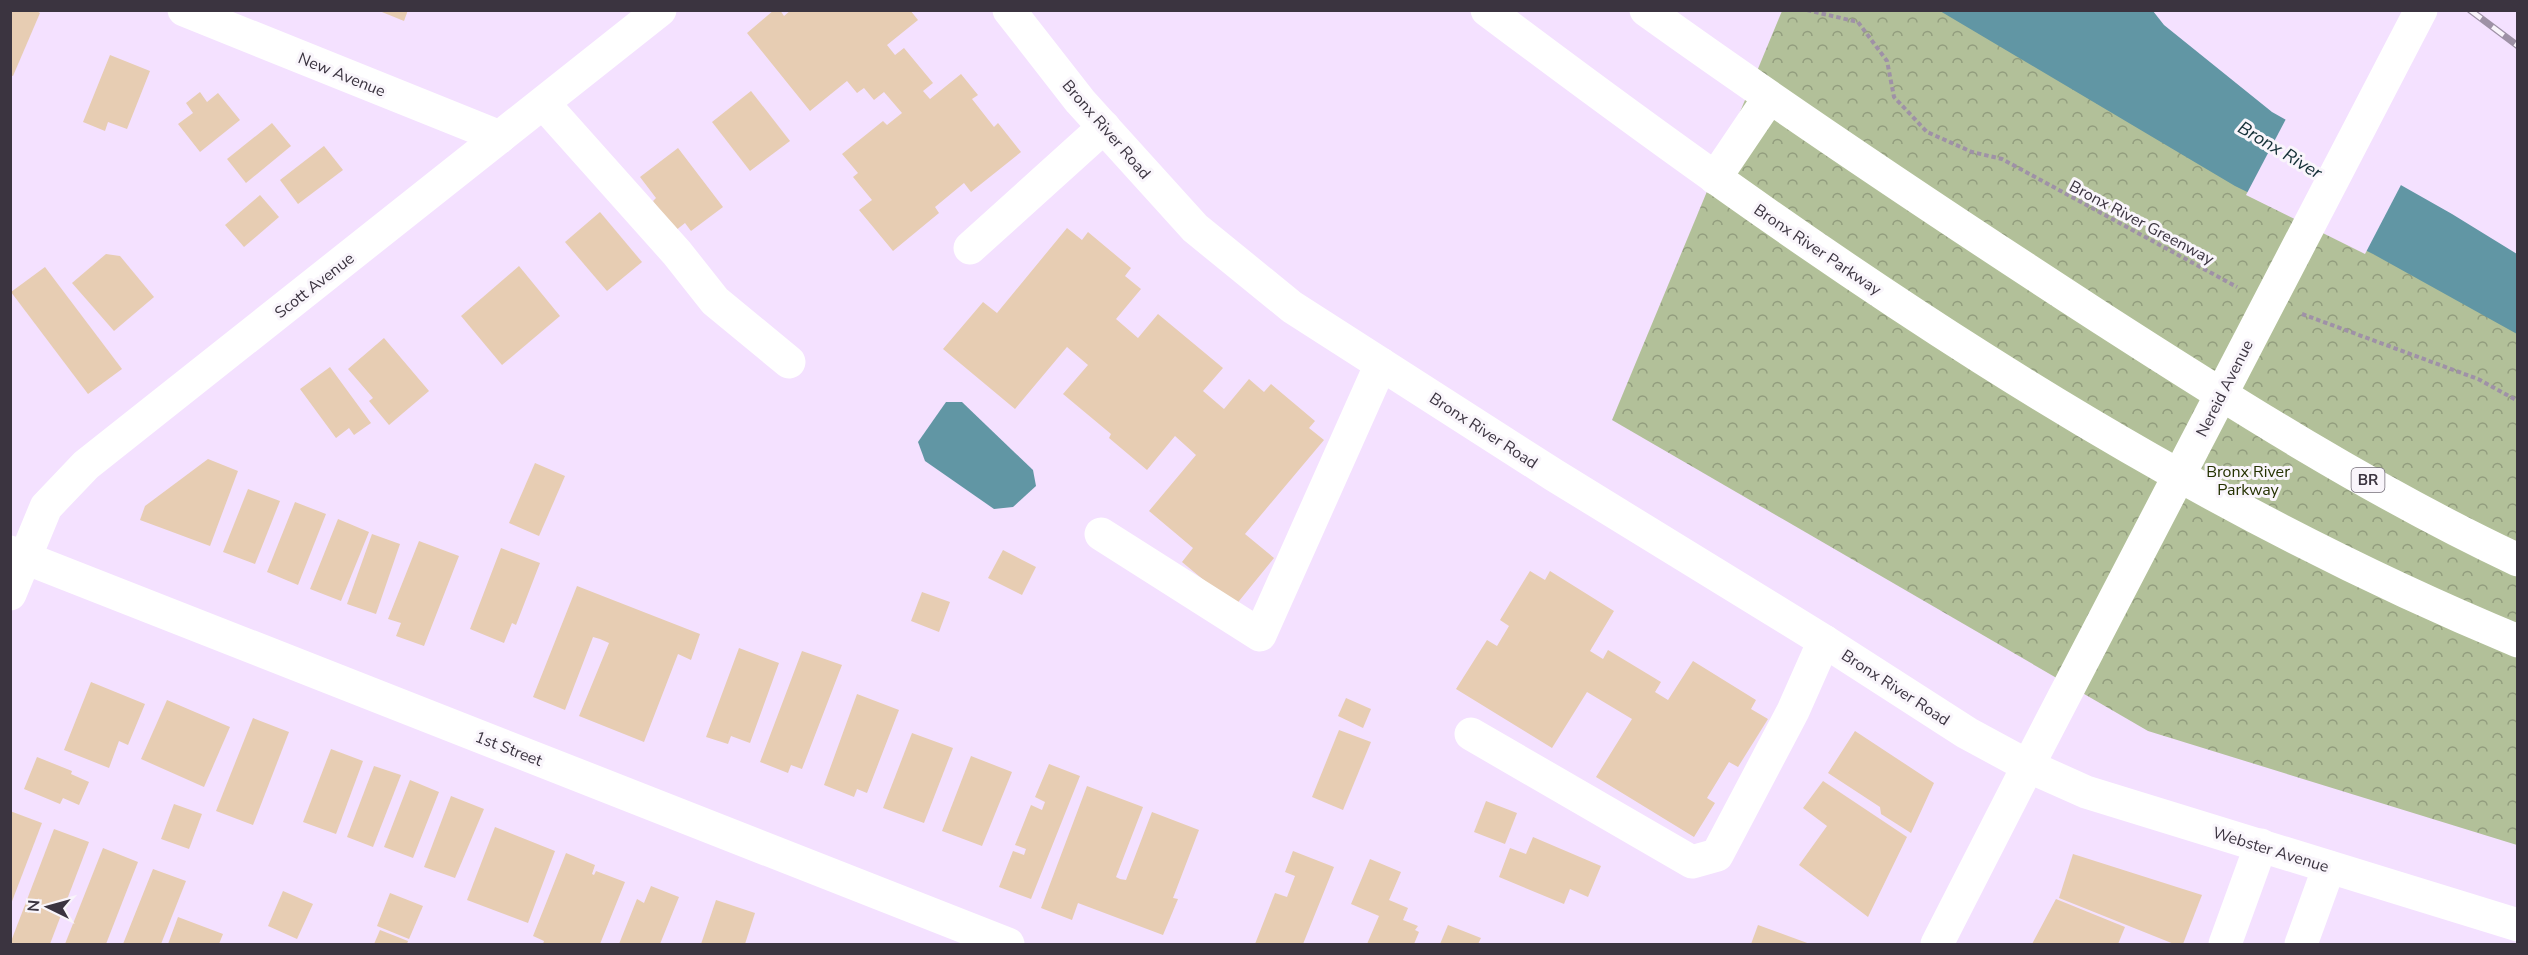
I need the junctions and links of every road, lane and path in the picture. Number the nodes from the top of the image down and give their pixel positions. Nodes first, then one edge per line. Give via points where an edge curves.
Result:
1 (184, 10) edge
2 (660, 10) edge
3 (1009, 10) edge
4 (1487, 10) edge
5 (1646, 10) edge
6 (1807, 10) edge
7 (2421, 10) edge
8 (1769, 98) junction
9 (544, 104) junction
10 (1104, 128) junction
11 (500, 137) junction
12 (1715, 178) junction
13 (970, 248) dead end
14 (2239, 288) dead end
15 (2293, 311) dead end
16 (789, 362) dead end
17 (1381, 364) junction
18 (2517, 401) edge
19 (1101, 534) dead end
20 (17, 555) edge
21 (2517, 560) edge
22 (10, 594) edge
23 (2420, 600) junction
24 (1824, 641) junction
25 (2517, 641) edge
26 (2517, 658) edge
27 (1471, 734) dead end
28 (2028, 766) junction
29 (2261, 845) junction
30 (2329, 867) junction
31 (2517, 925) edge
32 (1008, 945) edge
33 (1937, 945) edge
34 (2225, 945) edge
35 (2301, 945) edge

1 - 11 main road, New Avenue
2 - 9 main road, Scott Avenue
3 - 10 main road, Bronx River Road
4 - 12 main road, Bronx River Parkway
5 - 8 main road
6 - 14 path, Bronx River Greenway via 1857,22 1887,61 1894,97 1927,132 1972,152 2002,159
7 - 28 main road, Nereid Avenue
8 - 12 main road
8 - 21 main road, BR via 1937,212 2221,393 2377,485
9 - 11 main road, Scott Avenue
9 - 16 main road via 677,252 715,302
10 - 13 main road
10 - 17 main road, Bronx River Road via 1195,228 1292,307
11 - 20 main road, Scott Avenue via 86,465 46,507
12 - 23 main road, Bronx River Parkway via 1966,348 2175,474
15 - 18 path via 2478,379
17 - 19 main road via 1260,635
17 - 24 main road, Bronx River Road
20 - 22 main road, Scott Avenue
20 - 32 main road, 1st Street
23 - 25 main road, Bronx River Parkway
23 - 26 main road
24 - 27 main road via 1793,711 1717,855 1692,862
24 - 28 main road, Bronx River Road via 1967,733
28 - 29 main road, Webster Avenue via 2086,792
28 - 33 main road, Nereid Avenue
29 - 30 main road, Webster Avenue
29 - 34 main road
30 - 31 main road, Webster Avenue
30 - 35 main road

